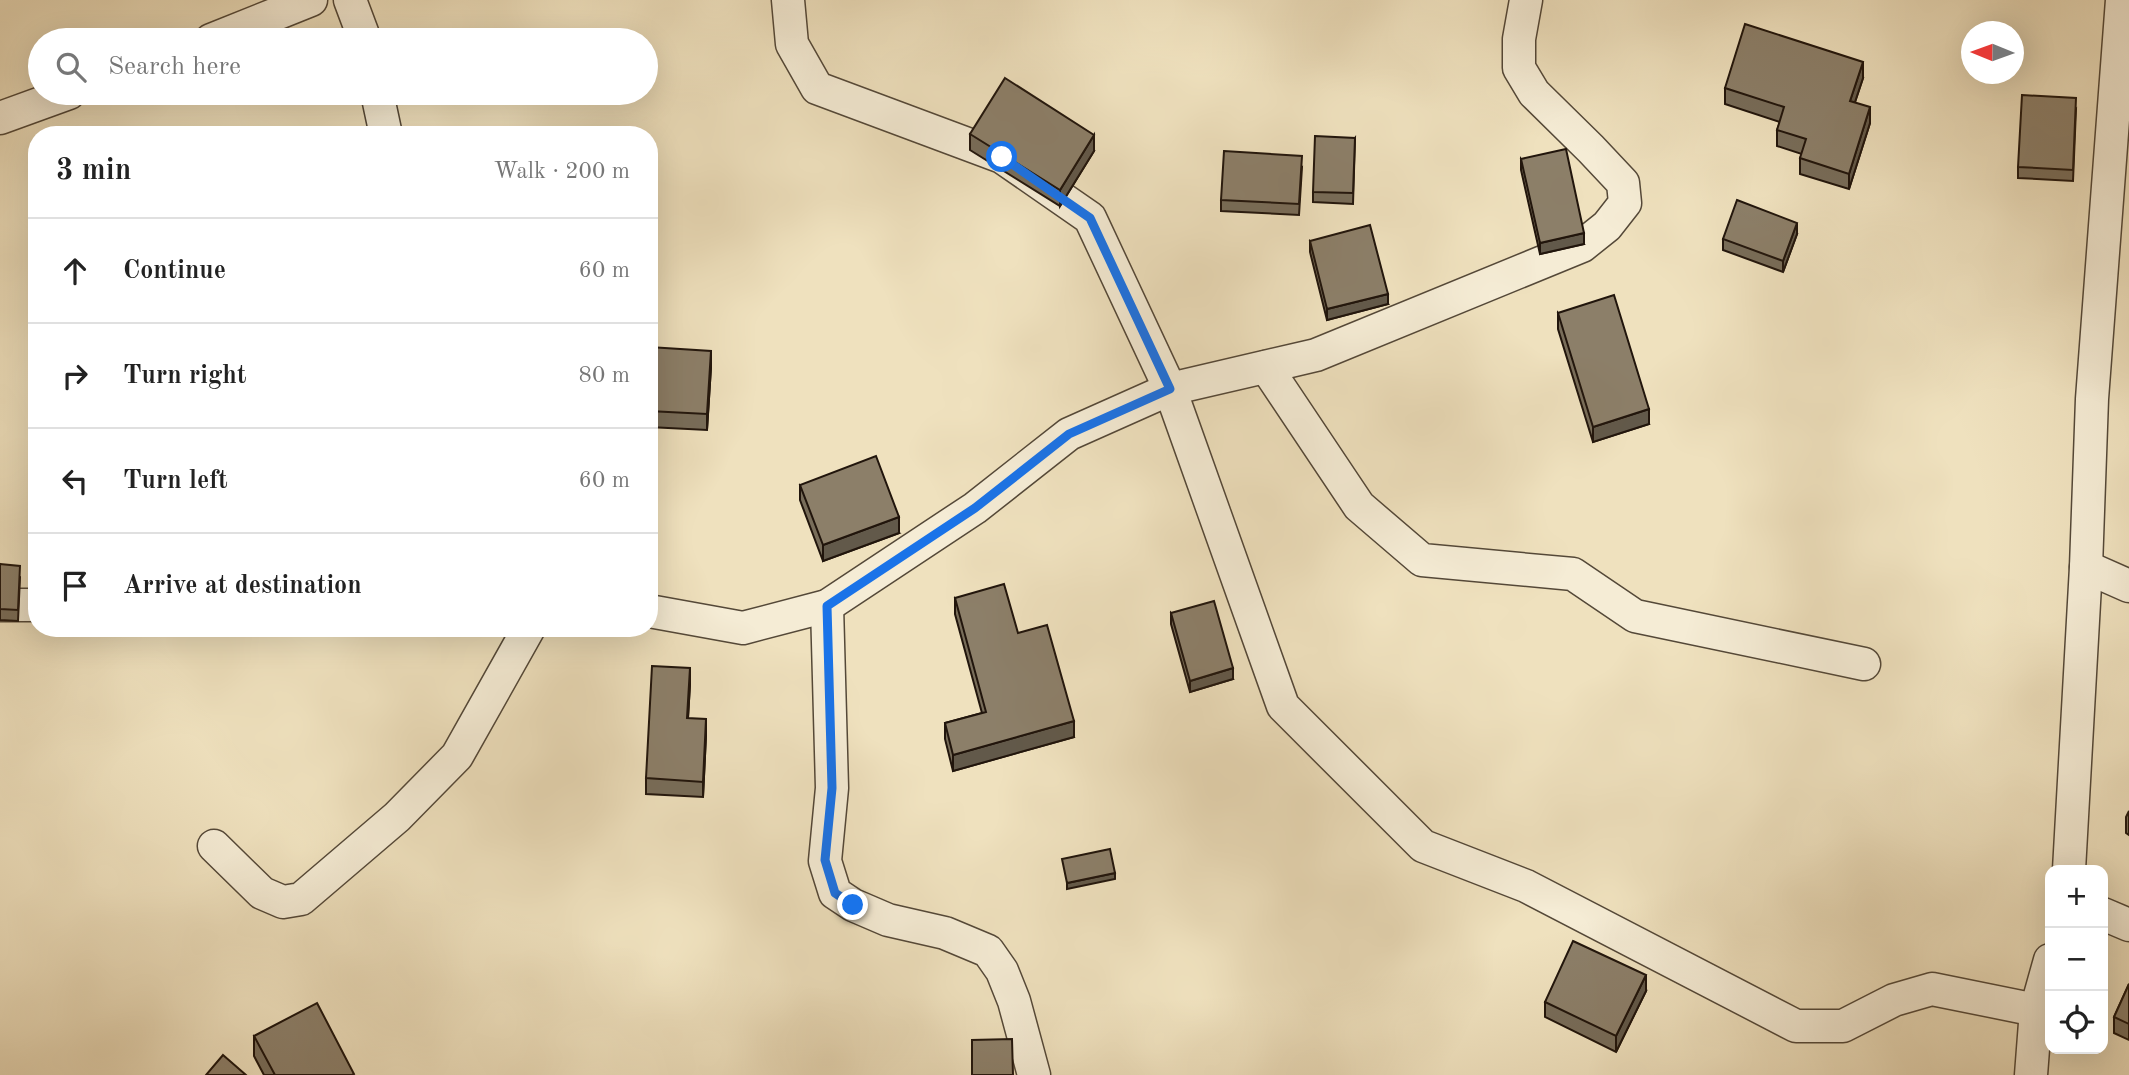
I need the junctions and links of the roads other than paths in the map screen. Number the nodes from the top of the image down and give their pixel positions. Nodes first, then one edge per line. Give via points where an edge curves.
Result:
1 (311, 0) edge
2 (350, 0) edge
3 (788, 0) edge
4 (1526, 0) edge
5 (2122, 0) edge
6 (241, 28) edge
7 (360, 28) edge
8 (36, 105) edge
9 (380, 105) edge
10 (0, 118) edge
11 (384, 126) edge
12 (1266, 367) junction
13 (1170, 389) junction
14 (2086, 567) junction
15 (2129, 586) edge
16 (28, 605) edge
17 (0, 606) edge
18 (827, 606) junction
19 (658, 613) edge
20 (524, 637) edge
21 (1864, 664) dead end
22 (214, 846) dead end
23 (2069, 865) edge
24 (2108, 916) edge
25 (2129, 925) edge
26 (2045, 978) edge
27 (2036, 1010) junction
28 (1034, 1075) edge
29 (2031, 1075) edge

1 - 6 street
2 - 7 street
3 - 13 street via 792,44 817,88 1002,157 1090,218
4 - 12 street via 1519,68 1534,93 1623,183 1625,203 1607,226 1582,246 1316,355
5 - 14 street via 2092,399
8 - 10 street
9 - 11 street
12 - 13 street
12 - 21 street via 1359,506 1422,560 1573,574 1635,616
13 - 18 street via 1069,434 975,508
13 - 27 street via 1283,706 1423,846 1526,886 1796,1026 1843,1026 1894,1000 1932,989
14 - 15 street
14 - 23 street
16 - 17 street
18 - 19 street via 743,628
18 - 28 street via 832,788 825,860 835,893 888,920 945,933 988,951 1014,1001
20 - 22 street via 457,756 397,817 301,899 283,902 262,893
24 - 25 street
26 - 27 street
27 - 29 street

